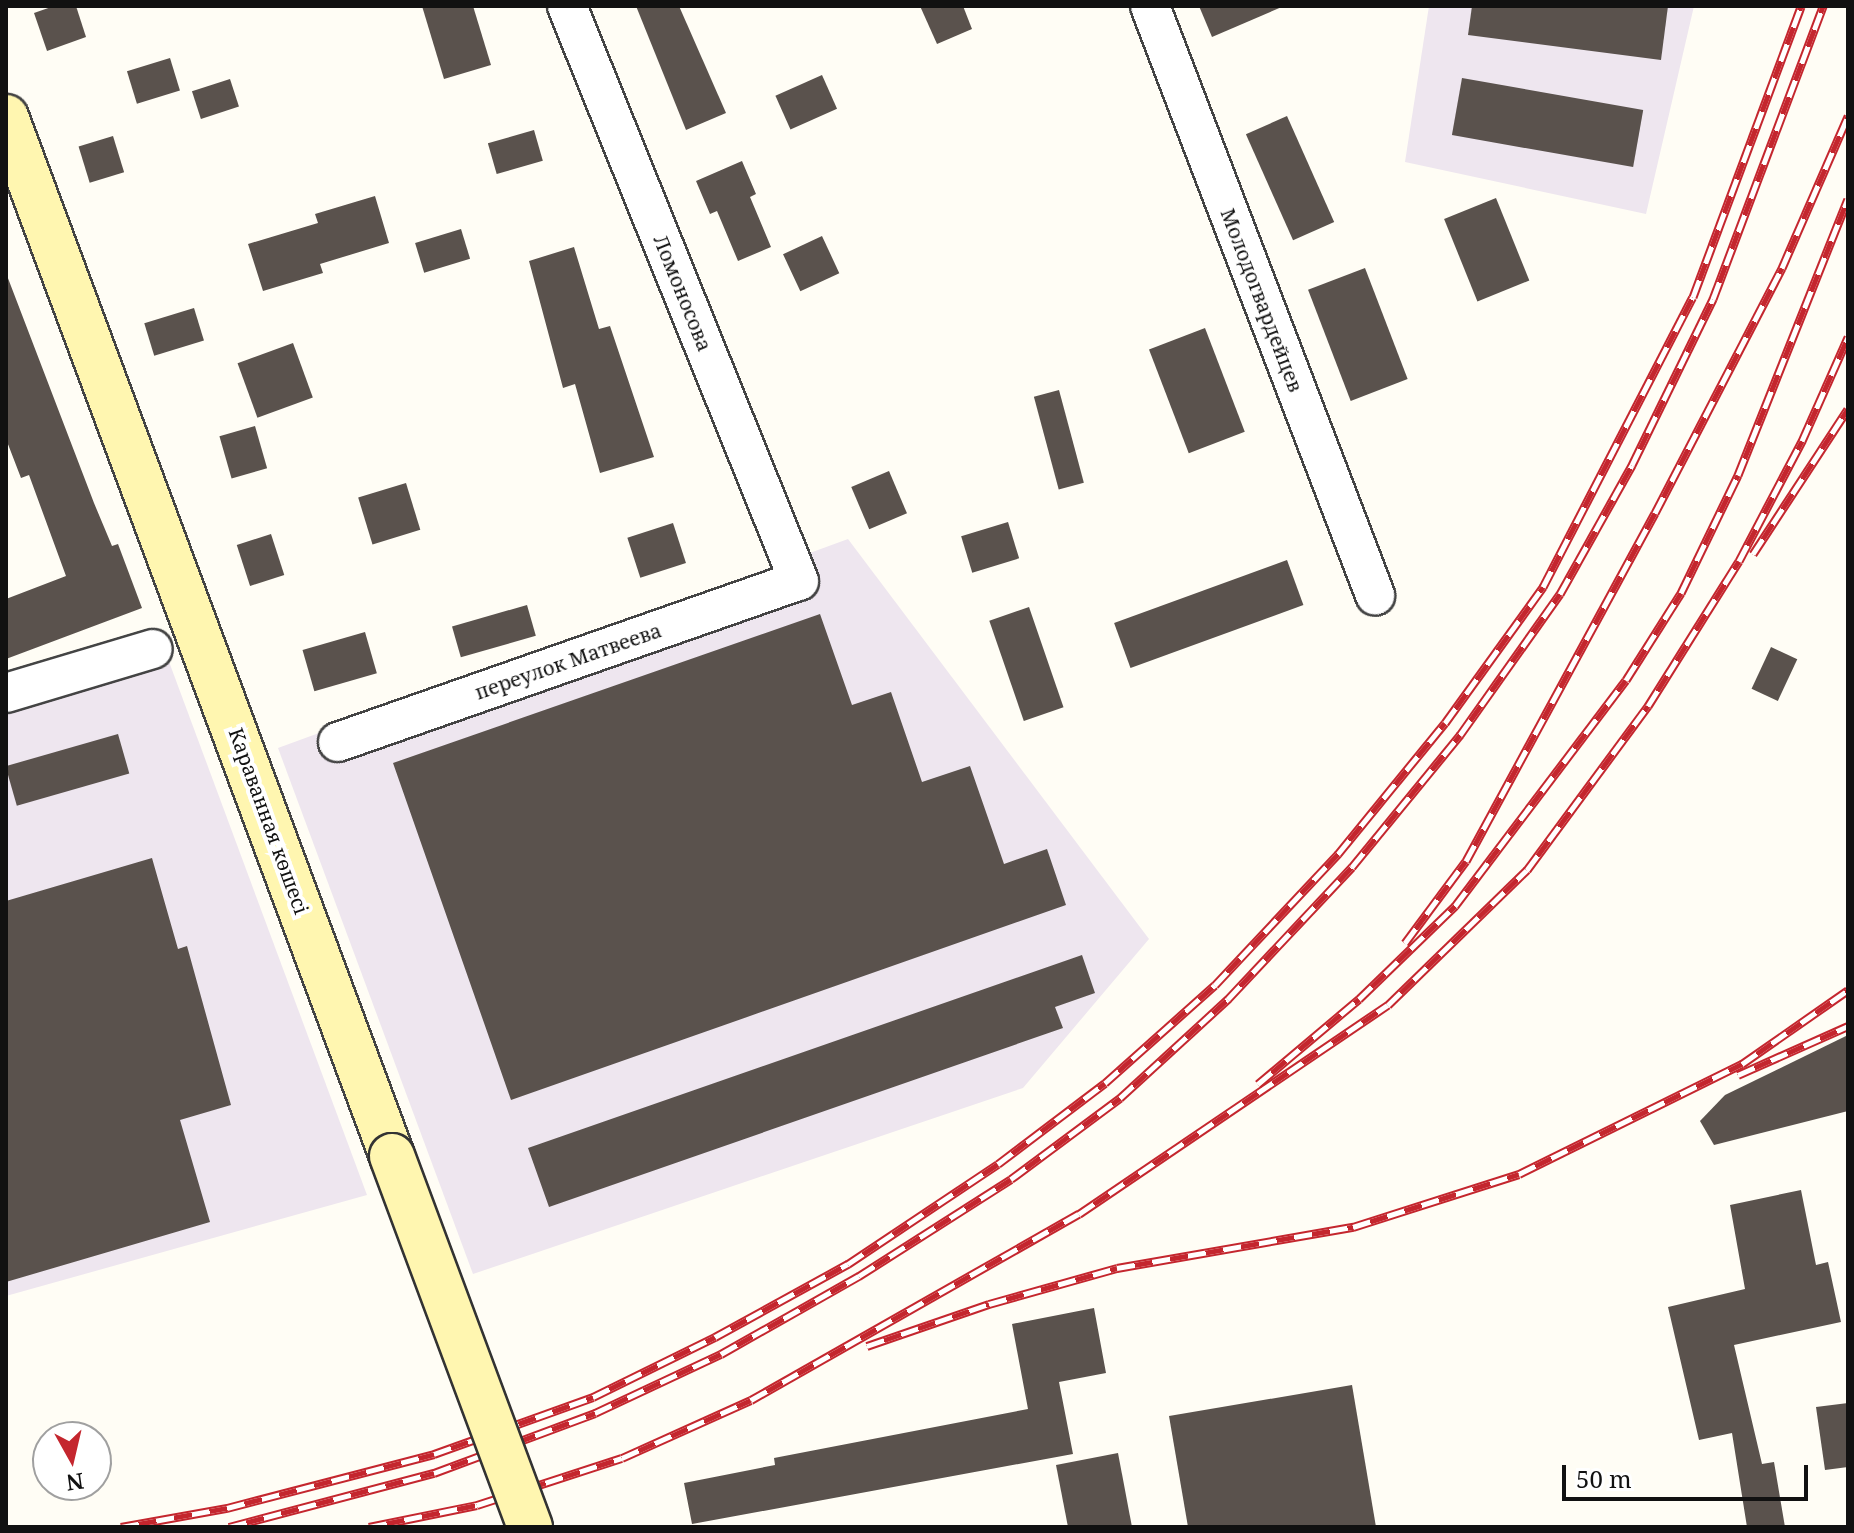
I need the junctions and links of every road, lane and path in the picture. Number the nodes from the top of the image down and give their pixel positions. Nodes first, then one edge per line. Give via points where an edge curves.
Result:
1 (567, 6) edge
2 (1150, 6) edge
3 (6, 117) edge
4 (799, 581) joint
5 (1375, 595) dead end
6 (153, 649) dead end
7 (6, 693) edge
8 (338, 742) dead end
9 (530, 1527) edge

1 - 4 street, Ломоносова
2 - 5 street, Молодогвардейцев
3 - 9 main road, Караванная көшесі, bridge
4 - 8 street, переулок Матвеева
6 - 7 street

